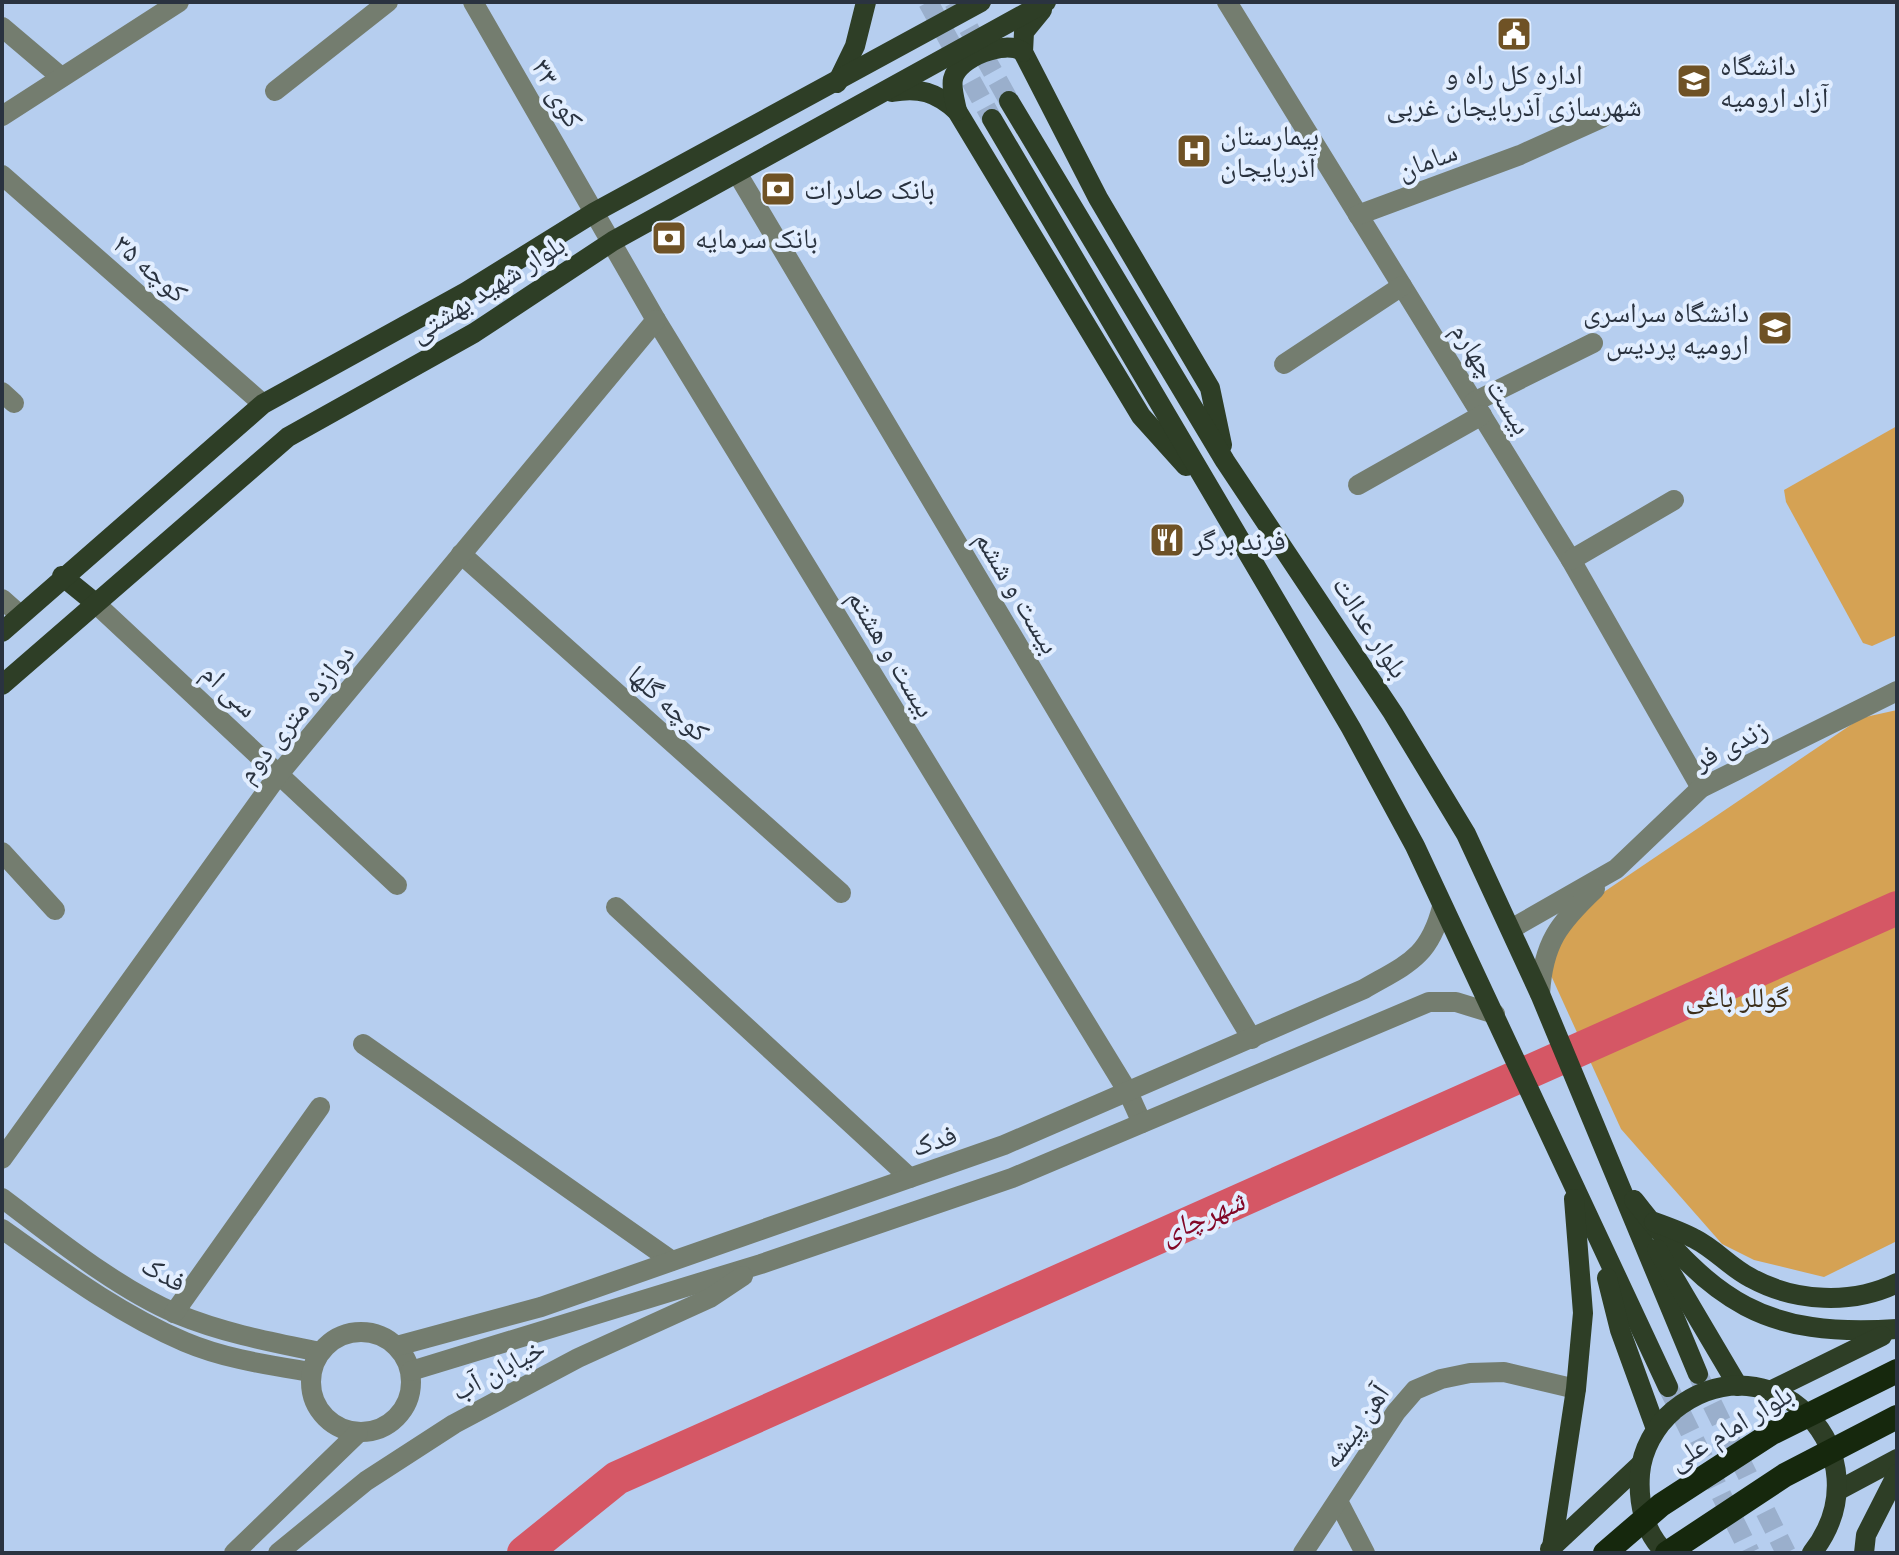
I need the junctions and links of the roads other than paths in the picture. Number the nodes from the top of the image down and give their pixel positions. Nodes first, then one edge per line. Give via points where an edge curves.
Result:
1 (179, 2) edge
2 (388, 2) edge
3 (473, 2) edge
4 (866, 2) edge
5 (981, 2) edge
6 (1048, 2) edge
7 (1227, 2) edge
8 (2, 27) edge
9 (1023, 52) junction
10 (61, 77) junction
11 (837, 83) junction
12 (275, 91) dead end
13 (883, 94) junction
14 (1009, 101) tunnel mouth
15 (957, 111) junction
16 (2, 116) edge
17 (1602, 118) dead end
18 (992, 119) tunnel mouth
19 (737, 173) junction
20 (2, 175) edge
21 (595, 212) junction
22 (1358, 215) junction
23 (613, 241) junction
24 (1402, 286) junction
25 (656, 320) junction
26 (1593, 343) dead end
27 (1284, 364) dead end
28 (263, 404) junction
29 (1478, 409) junction
30 (1225, 461) junction
31 (1358, 485) dead end
32 (1216, 499) junction
33 (1674, 500) dead end
34 (461, 554) junction
35 (1571, 560) junction
36 (62, 576) junction
37 (2, 599) edge
38 (94, 602) junction
39 (20, 615) junction
40 (2, 632) edge
41 (2, 685) edge
42 (1897, 691) edge
43 (279, 774) junction
44 (1701, 788) junction
45 (2, 852) edge
46 (1616, 869) junction
47 (397, 885) dead end
48 (841, 893) dead end
49 (616, 907) dead end
50 (1442, 907) junction
51 (55, 910) dead end
52 (1511, 929) junction
53 (1540, 994) junction
54 (1495, 1014) junction
55 (1252, 1039) junction
56 (363, 1044) dead end
57 (1128, 1092) junction
58 (320, 1107) dead end
59 (1142, 1123) junction
60 (2, 1159) edge
61 (1569, 1176) junction
62 (910, 1178) junction
63 (2, 1198) edge
64 (1640, 1217) junction
65 (2, 1229) edge
66 (1595, 1231) junction
67 (672, 1261) junction
68 (761, 1264) junction
69 (1897, 1283) edge
70 (174, 1313) junction
71 (1897, 1329) edge
72 (1710, 1343) junction
73 (397, 1346) junction
74 (320, 1352) junction
75 (411, 1371) junction
76 (1897, 1371) edge
77 (311, 1372) junction
78 (1635, 1372) junction
79 (1698, 1374) tunnel mouth
80 (1738, 1386) junction
81 (1668, 1387) tunnel mouth
82 (1576, 1389) junction
83 (1770, 1391) junction
84 (1897, 1417) edge
85 (1656, 1429) junction
86 (358, 1433) junction
87 (1897, 1459) edge
88 (1641, 1464) junction
89 (1897, 1474) edge
90 (1839, 1490) junction
91 (1338, 1501) junction
92 (1549, 1550) edge
93 (234, 1553) edge
94 (278, 1553) edge
95 (1303, 1553) edge
96 (1365, 1553) edge
97 (1605, 1553) edge
98 (1666, 1553) edge
99 (1812, 1553) edge
100 (1864, 1553) edge

1 - 10 street
2 - 12 street
3 - 21 street, کوی ۳۳
4 - 11 main road via 855,46
5 - 11 main road, بلوار شهید بهشتی
6 - 9 main road via 1030,21
6 - 13 main road, بلوار شهید بهشتی
7 - 22 street, بیست چهارم
8 - 10 street
9 - 15 main road via 999,46 958,68 953,78
9 - 30 main road via 1098,198 1210,388
10 - 16 street
11 - 21 main road, بلوار شهید بهشتی
13 - 15 main road via 938,94
13 - 19 main road, بلوار شهید بهشتی
14 - 30 main road, بلوار عدالت
15 - 32 main road via 1141,416
17 - 22 street, سامان via 1520,155
18 - 32 main road
19 - 23 main road, بلوار شهید بهشتی
19 - 55 street, بیست و ششم
20 - 28 street, کوچه ۳۵
21 - 23 street, کوی ۳۳
21 - 28 main road, بلوار شهید بهشتی via 466,292
22 - 24 street, بیست چهارم
23 - 25 street, بیست و هشتم
23 - 38 main road, بلوار شهید بهشتی via 474,333 288,437
24 - 27 street
24 - 29 street, بیست چهارم
25 - 34 street, دوازده متری دوم
25 - 57 street, بیست و هشتم
26 - 29 street
28 - 36 main road, بلوار شهید بهشتی
29 - 31 street
29 - 35 street, بیست چهارم
30 - 52 main road, بلوار عدالت via 1393,713 1466,834
32 - 50 main road via 1351,728
33 - 35 street
34 - 43 street, دوازده متری دوم
34 - 48 street, کوچه گلها
35 - 44 street, بیست چهارم
36 - 38 main road
36 - 39 main road, بلوار شهید بهشتی
37 - 39 street
38 - 41 main road, بلوار شهید بهشتی
38 - 43 street, سی ام
39 - 40 main road, بلوار شهید بهشتی
42 - 44 street, زندی فر
43 - 47 street, سی ام
43 - 60 street, دوازده متری دوم
44 - 46 street, زندی فر
45 - 51 street
46 - 52 street, زندی فر
46 - 53 street via 1571,912 1549,946 1542,958
49 - 62 street
50 - 54 main road
50 - 55 street, فدک via 1434,935 1418,958 1364,989
52 - 53 main road, بلوار عدالت
53 - 64 main road, بلوار عدالت via 1616,1176
54 - 59 street via 1456,1002 1429,1002
54 - 61 main road
55 - 57 street, فدک
56 - 67 street
57 - 59 street, بیست و هشتم
57 - 62 street, فدک
58 - 70 street
59 - 68 street via 1012,1178
61 - 66 main road
61 - 82 main road via 1583,1289
62 - 67 street, فدک
63 - 70 street, فدک via 81,1258
64 - 69 main road via 1697,1239 1750,1278 1782,1292 1814,1298 1853,1296
64 - 71 main road via 1724,1295 1778,1321 1813,1330
64 - 72 main road
64 - 79 main road
65 - 77 street, فدک via 127,1313 186,1343
66 - 78 main road
66 - 81 main road
67 - 73 street, فدک via 541,1307
68 - 75 street
68 - 94 street, خیابان آب via 710,1298 578,1358 454,1424 366,1481
70 - 74 street, فدک via 240,1336
71 - 83 main road
72 - 78 main road via 1714,1359 1707,1379 1678,1396 1665,1396
72 - 80 main road
73 - 74 street via 366,1331 348,1333
73 - 75 street
74 - 77 street
75 - 86 street via 405,1407 377,1430
76 - 97 highway, بلوار امام علی, bridge via 1772,1433 1661,1505
77 - 86 street via 316,1406 327,1419
78 - 85 main road
80 - 83 main road
80 - 85 main road via 1700,1394
82 - 91 street, آهن پیشه via 1504,1372 1470,1373 1415,1390
82 - 92 main road
83 - 90 main road via 1798,1406 1821,1429 1835,1458
84 - 98 highway, bridge via 1785,1475
85 - 88 main road
86 - 93 street
87 - 90 main road
88 - 92 main road
88 - 98 main road via 1639,1494 1646,1523
89 - 100 main road via 1866,1535
90 - 99 main road via 1835,1514
91 - 95 street, آهن پیشه
91 - 96 street

